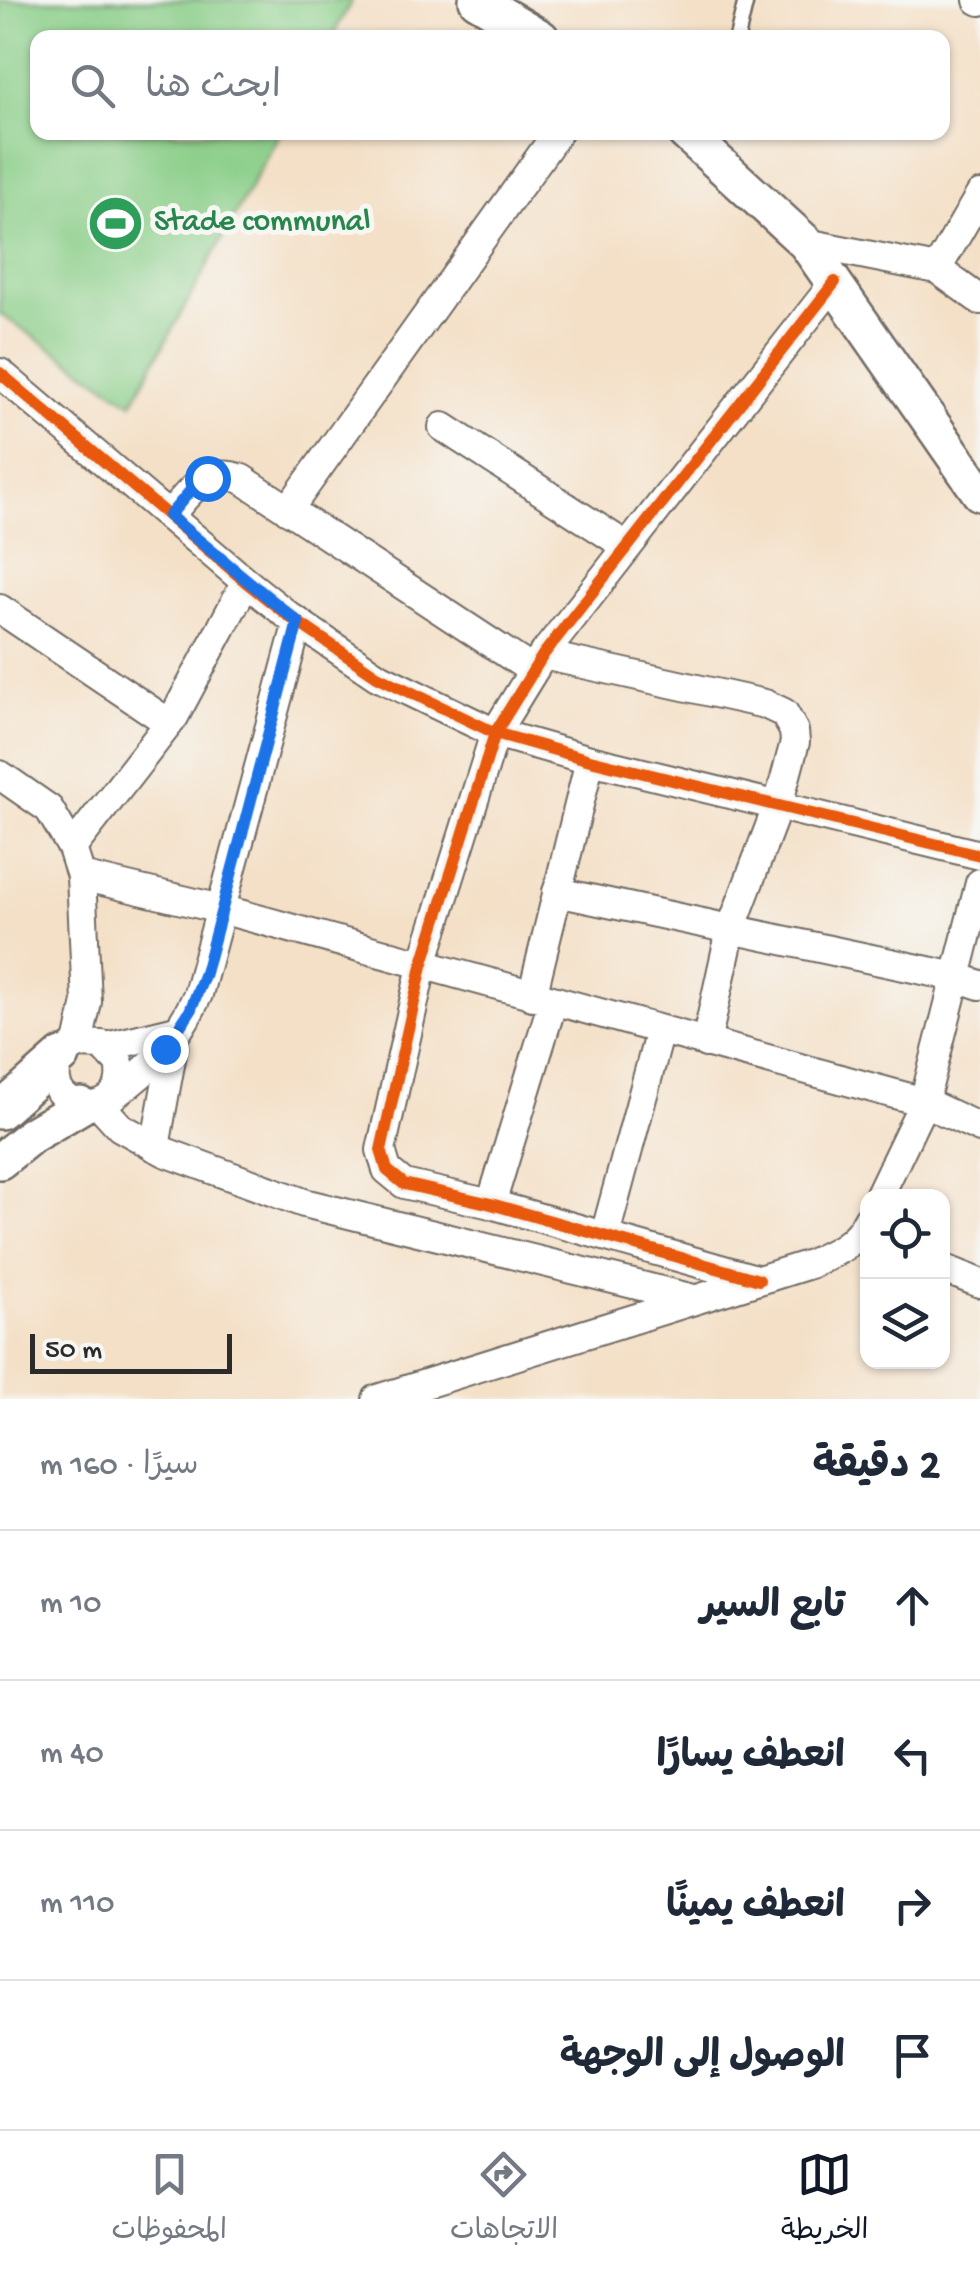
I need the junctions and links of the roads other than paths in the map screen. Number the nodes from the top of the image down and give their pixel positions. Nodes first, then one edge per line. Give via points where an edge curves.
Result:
1 (477, 0) edge
2 (746, 0) edge
3 (528, 30) edge
4 (739, 30) edge
5 (552, 140) edge
6 (694, 140) edge
7 (980, 196) edge
8 (806, 243) junction
9 (937, 269) junction
10 (834, 282) junction
11 (980, 300) edge
12 (0, 373) edge
13 (443, 427) dead end
14 (980, 493) edge
15 (288, 510) junction
16 (169, 516) junction
17 (626, 546) junction
18 (246, 582) junction
19 (0, 609) edge
20 (298, 622) junction
21 (538, 662) junction
22 (169, 723) junction
23 (495, 732) junction
24 (590, 760) junction
25 (0, 775) edge
26 (778, 806) junction
27 (72, 848) junction
28 (980, 855) edge
29 (82, 876) junction
30 (980, 883) edge
31 (558, 892) junction
32 (221, 910) junction
33 (732, 929) junction
34 (422, 966) junction
35 (968, 981) edge
36 (543, 999) junction
37 (176, 1030) junction
38 (660, 1031) junction
39 (706, 1043) junction
40 (87, 1048) junction
41 (99, 1101) junction
42 (924, 1102) junction
43 (0, 1111) edge
44 (980, 1128) edge
45 (155, 1147) junction
46 (0, 1162) edge
47 (882, 1189) edge
48 (491, 1204) junction
49 (860, 1235) edge
50 (605, 1236) junction
51 (950, 1271) edge
52 (759, 1280) junction
53 (980, 1283) edge
54 (694, 1299) junction
55 (377, 1399) edge

1 - 3 street
2 - 4 lane
5 - 15 street
6 - 8 street
7 - 9 street
8 - 9 street
8 - 10 street
9 - 11 street
10 - 14 street
10 - 17 street
12 - 16 street
13 - 17 street
15 - 16 street via 242,479 218,474 196,484
15 - 21 street
16 - 18 street
17 - 21 street
18 - 20 street
18 - 22 street
19 - 22 street
20 - 23 street via 377,676
20 - 32 street
21 - 23 street
21 - 26 street via 776,708 790,722 795,742
22 - 27 street
23 - 24 street
23 - 34 street
24 - 26 street
24 - 31 street
25 - 27 street via 49,809
26 - 28 street
26 - 33 street
27 - 29 street
29 - 32 street
29 - 40 street
30 - 35 street
31 - 33 street
31 - 36 street
32 - 34 street
32 - 37 street via 198,994
33 - 35 street
33 - 39 street
34 - 36 street
34 - 48 street via 383,1160 404,1184
35 - 42 street
36 - 38 street
36 - 48 street
37 - 40 street
37 - 41 street via 151,1066
37 - 45 street
38 - 39 street
38 - 50 street
39 - 42 street
40 - 41 street via 114,1054 121,1073
40 - 41 street via 58,1065 58,1086 71,1102
40 - 43 street
41 - 45 street via 120,1127
41 - 46 street via 32,1134
42 - 44 street
42 - 47 street
45 - 54 street via 354,1217
48 - 50 street
49 - 52 street via 838,1252
50 - 52 street
51 - 53 street
52 - 54 street
54 - 55 street

